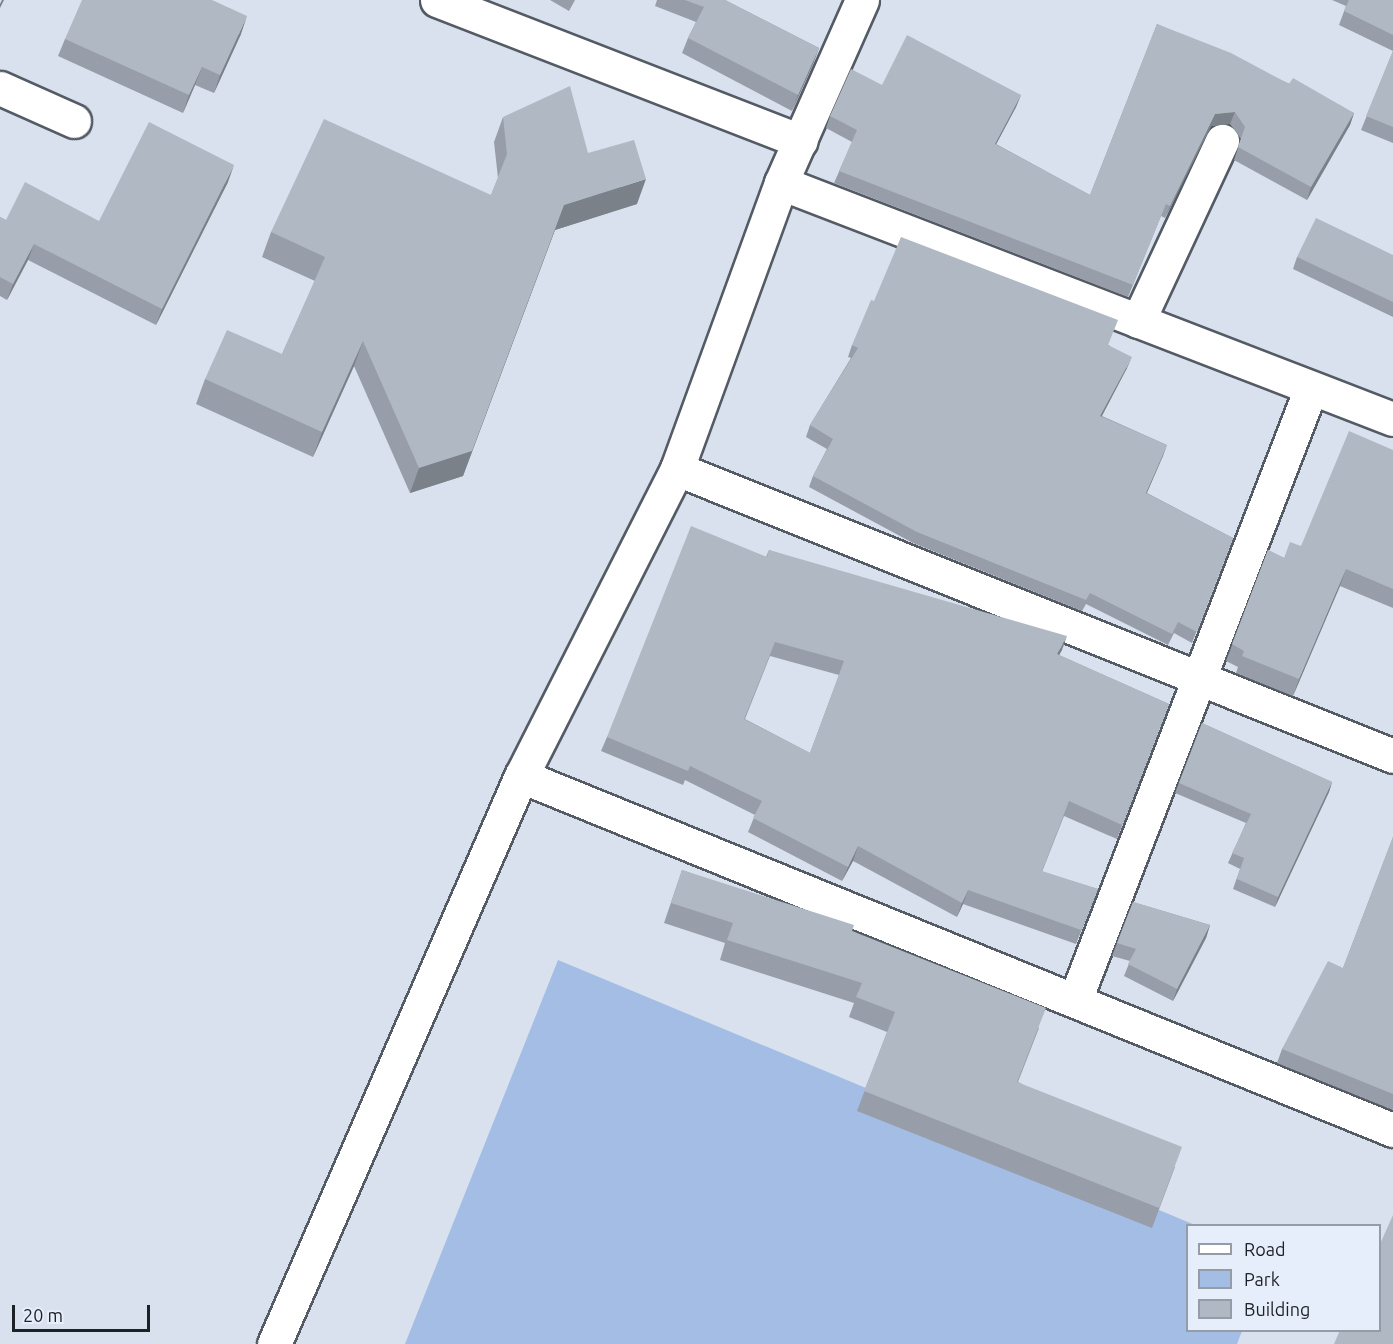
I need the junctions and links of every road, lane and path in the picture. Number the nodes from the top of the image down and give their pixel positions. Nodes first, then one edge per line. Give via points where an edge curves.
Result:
1 (437, 0) edge
2 (862, 0) edge
3 (0, 88) edge
4 (74, 121) dead end
5 (801, 141) junction
6 (1222, 141) dead end
7 (781, 183) junction
8 (1138, 321) junction
9 (1311, 388) junction
10 (1393, 420) edge
11 (677, 469) junction
12 (1198, 678) junction
13 (1393, 756) edge
14 (521, 776) junction
15 (1075, 1000) junction
16 (1393, 1130) edge
17 (274, 1344) edge

1 - 5 street
2 - 5 street
3 - 4 street
5 - 7 street
6 - 8 street
7 - 8 street
7 - 11 street
8 - 9 street
9 - 10 street
9 - 12 street
11 - 12 street
11 - 14 street
12 - 13 street
12 - 15 street
14 - 15 street
14 - 17 street
15 - 16 street

